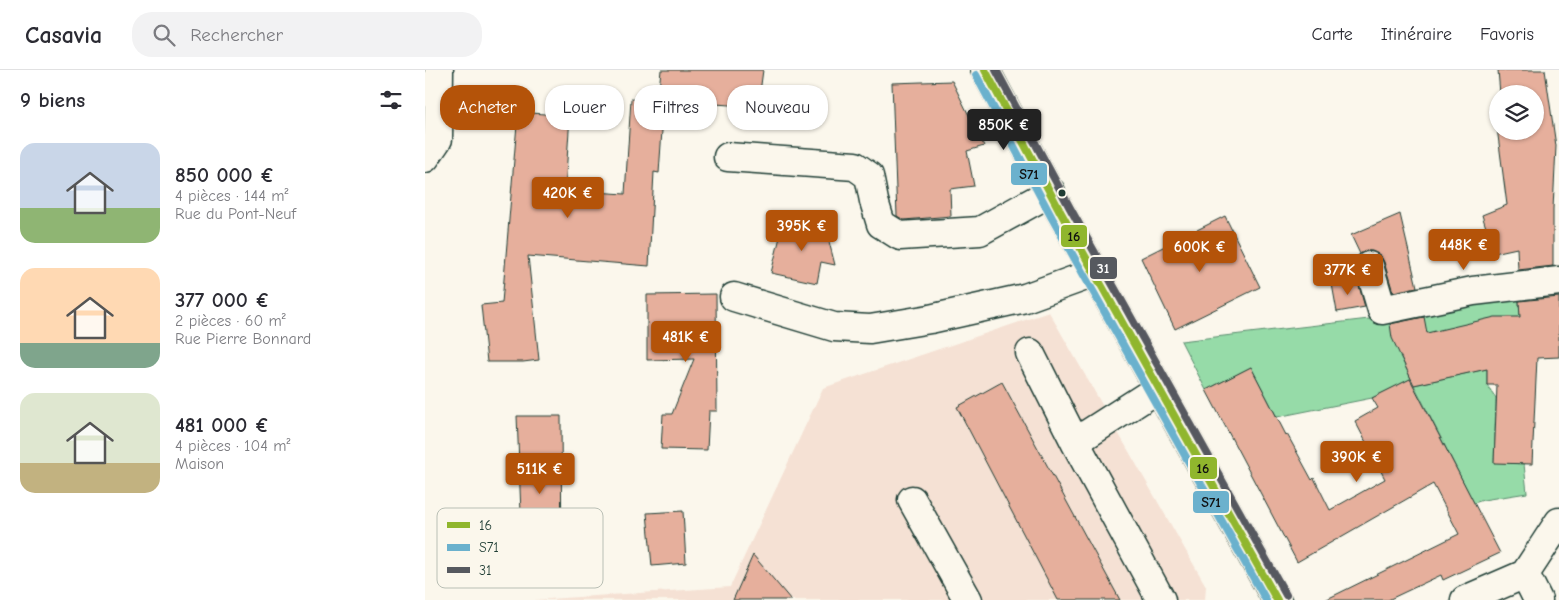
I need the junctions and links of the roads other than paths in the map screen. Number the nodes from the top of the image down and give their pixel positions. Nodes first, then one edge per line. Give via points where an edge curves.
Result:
1 (439, 70) edge
2 (985, 70) edge
3 (728, 157) dead end
4 (425, 158) edge
5 (1056, 203) junction
6 (1369, 266) dead end
7 (1095, 273) junction
8 (1559, 281) edge
9 (734, 297) dead end
10 (1030, 353) dead end
11 (1159, 388) junction
12 (1075, 442) junction
13 (912, 500) dead end
14 (1559, 522) edge
15 (1525, 574) junction
16 (968, 600) edge
17 (1161, 600) edge
18 (1277, 600) edge
19 (1465, 600) edge
20 (1538, 600) edge

1 - 4 main road via 438,140
2 - 5 main road
3 - 5 main road via 855,166 869,176 881,224 900,236 980,231
5 - 7 main road
6 - 8 main road via 1382,310 1473,291
7 - 9 main road via 1025,298 870,329 834,327
7 - 11 main road
10 - 12 main road
11 - 12 main road
11 - 18 main road
12 - 17 main road
13 - 16 main road
14 - 15 main road
15 - 19 main road
15 - 20 main road

